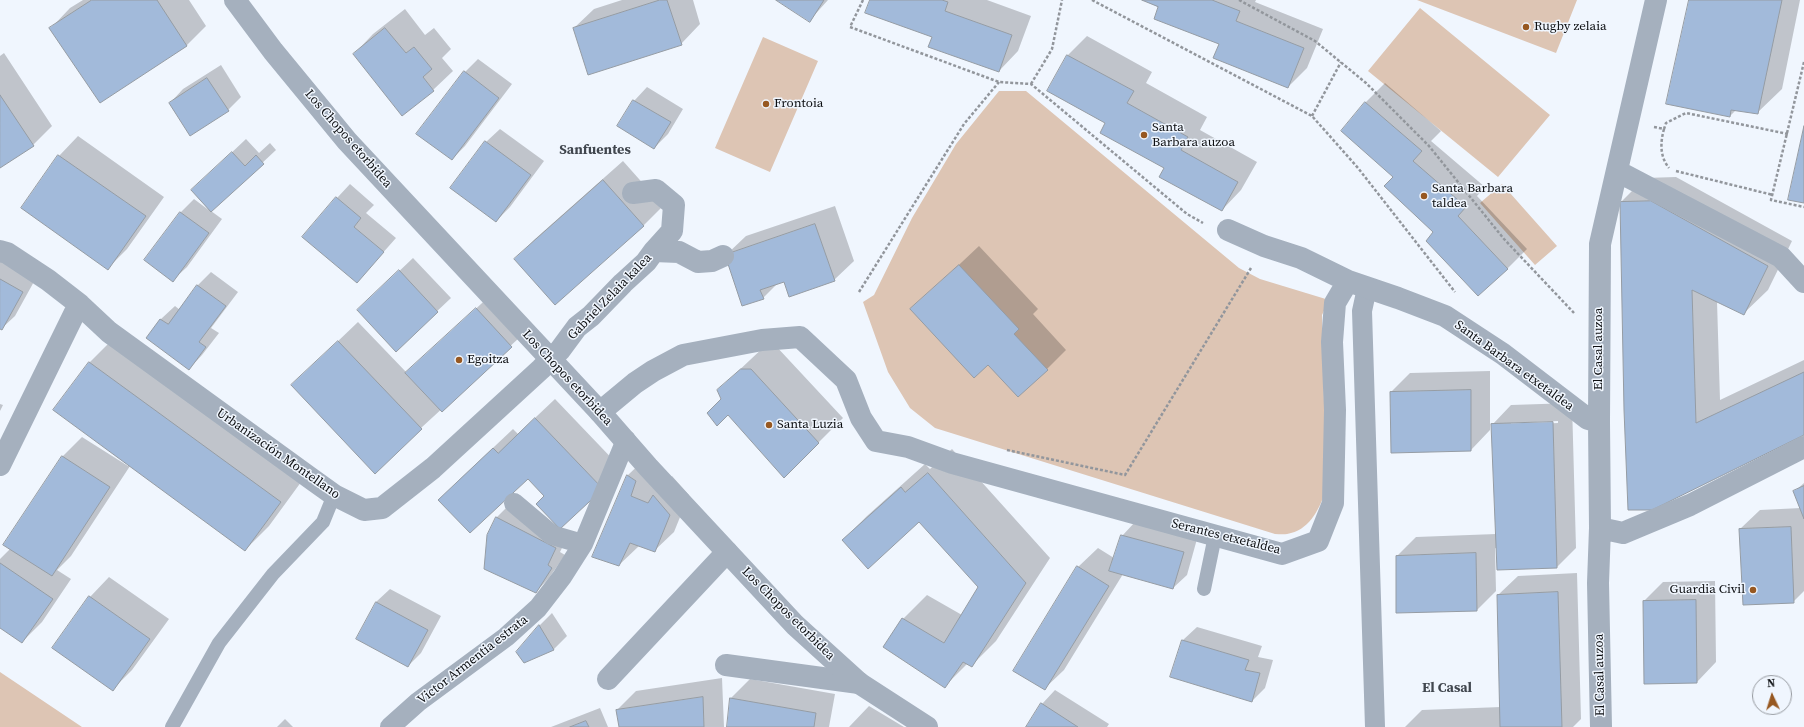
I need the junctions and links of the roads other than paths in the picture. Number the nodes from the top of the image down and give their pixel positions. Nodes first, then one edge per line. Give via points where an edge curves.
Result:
1 (235, 0) edge
2 (1656, 0) edge
3 (1617, 171) junction
4 (633, 193) dead end
5 (1228, 230) road end
6 (0, 251) edge
7 (654, 251) junction
8 (723, 256) dead end
9 (1804, 282) edge
10 (1357, 285) junction
11 (79, 304) junction
12 (550, 360) junction
13 (600, 412) junction
14 (1599, 422) junction
15 (626, 440) junction
16 (1804, 447) edge
17 (0, 465) edge
18 (334, 496) junction
19 (514, 503) dead end
20 (1600, 528) junction
21 (1215, 536) junction
22 (583, 544) junction
23 (726, 552) junction
24 (1204, 589) dead end
25 (726, 665) dead end
26 (608, 679) dead end
27 (859, 683) junction
28 (172, 727) edge
29 (390, 727) edge
30 (927, 727) edge
31 (1375, 727) edge
32 (1601, 727) edge

1 - 12 street, Los Chopos etorbidea via 273,52 348,141
2 - 3 street, El Casal auzoa
3 - 9 street via 1781,257
3 - 14 street, El Casal auzoa via 1600,244
4 - 7 street, Gabriel Zelaia kalea via 656,190 674,205 672,231
5 - 10 street, Santa Barbara etxetaldea via 1264,246 1301,258
6 - 11 street, Urbanización Montellano via 48,280
7 - 8 street, Gabriel Zelaia kalea via 680,252 698,262 712,261
7 - 12 street, Gabriel Zelaia kalea via 646,262 577,327
10 - 14 street, Santa Barbara etxetaldea via 1445,316 1503,354 1588,419
10 - 21 street, Serantes etxetaldea via 1335,303 1332,334 1335,410 1333,503 1318,541 1282,554
10 - 31 street via 1362,311
11 - 17 street
11 - 18 street, Urbanización Montellano via 109,332
12 - 13 street, Los Chopos etorbidea
12 - 18 street, Urbanización Montellano via 433,468 382,508 364,510
13 - 15 street, Los Chopos etorbidea
13 - 21 street, Serantes etxetaldea via 634,383 683,355 762,340 800,337 846,380 861,418 876,441 908,447 952,463
14 - 20 street, El Casal auzoa
15 - 22 street, Victor Armentia estrata
15 - 23 street, Los Chopos etorbidea
16 - 20 street via 1690,505 1623,533
18 - 28 lane via 323,522 273,574 219,643
19 - 22 street via 552,535
20 - 32 street, El Casal auzoa via 1598,583
21 - 24 lane
22 - 29 street, Victor Armentia estrata via 538,608 506,637 418,702
23 - 26 street
23 - 27 street, Los Chopos etorbidea via 795,625
25 - 27 street
27 - 30 street, Los Chopos etorbidea

